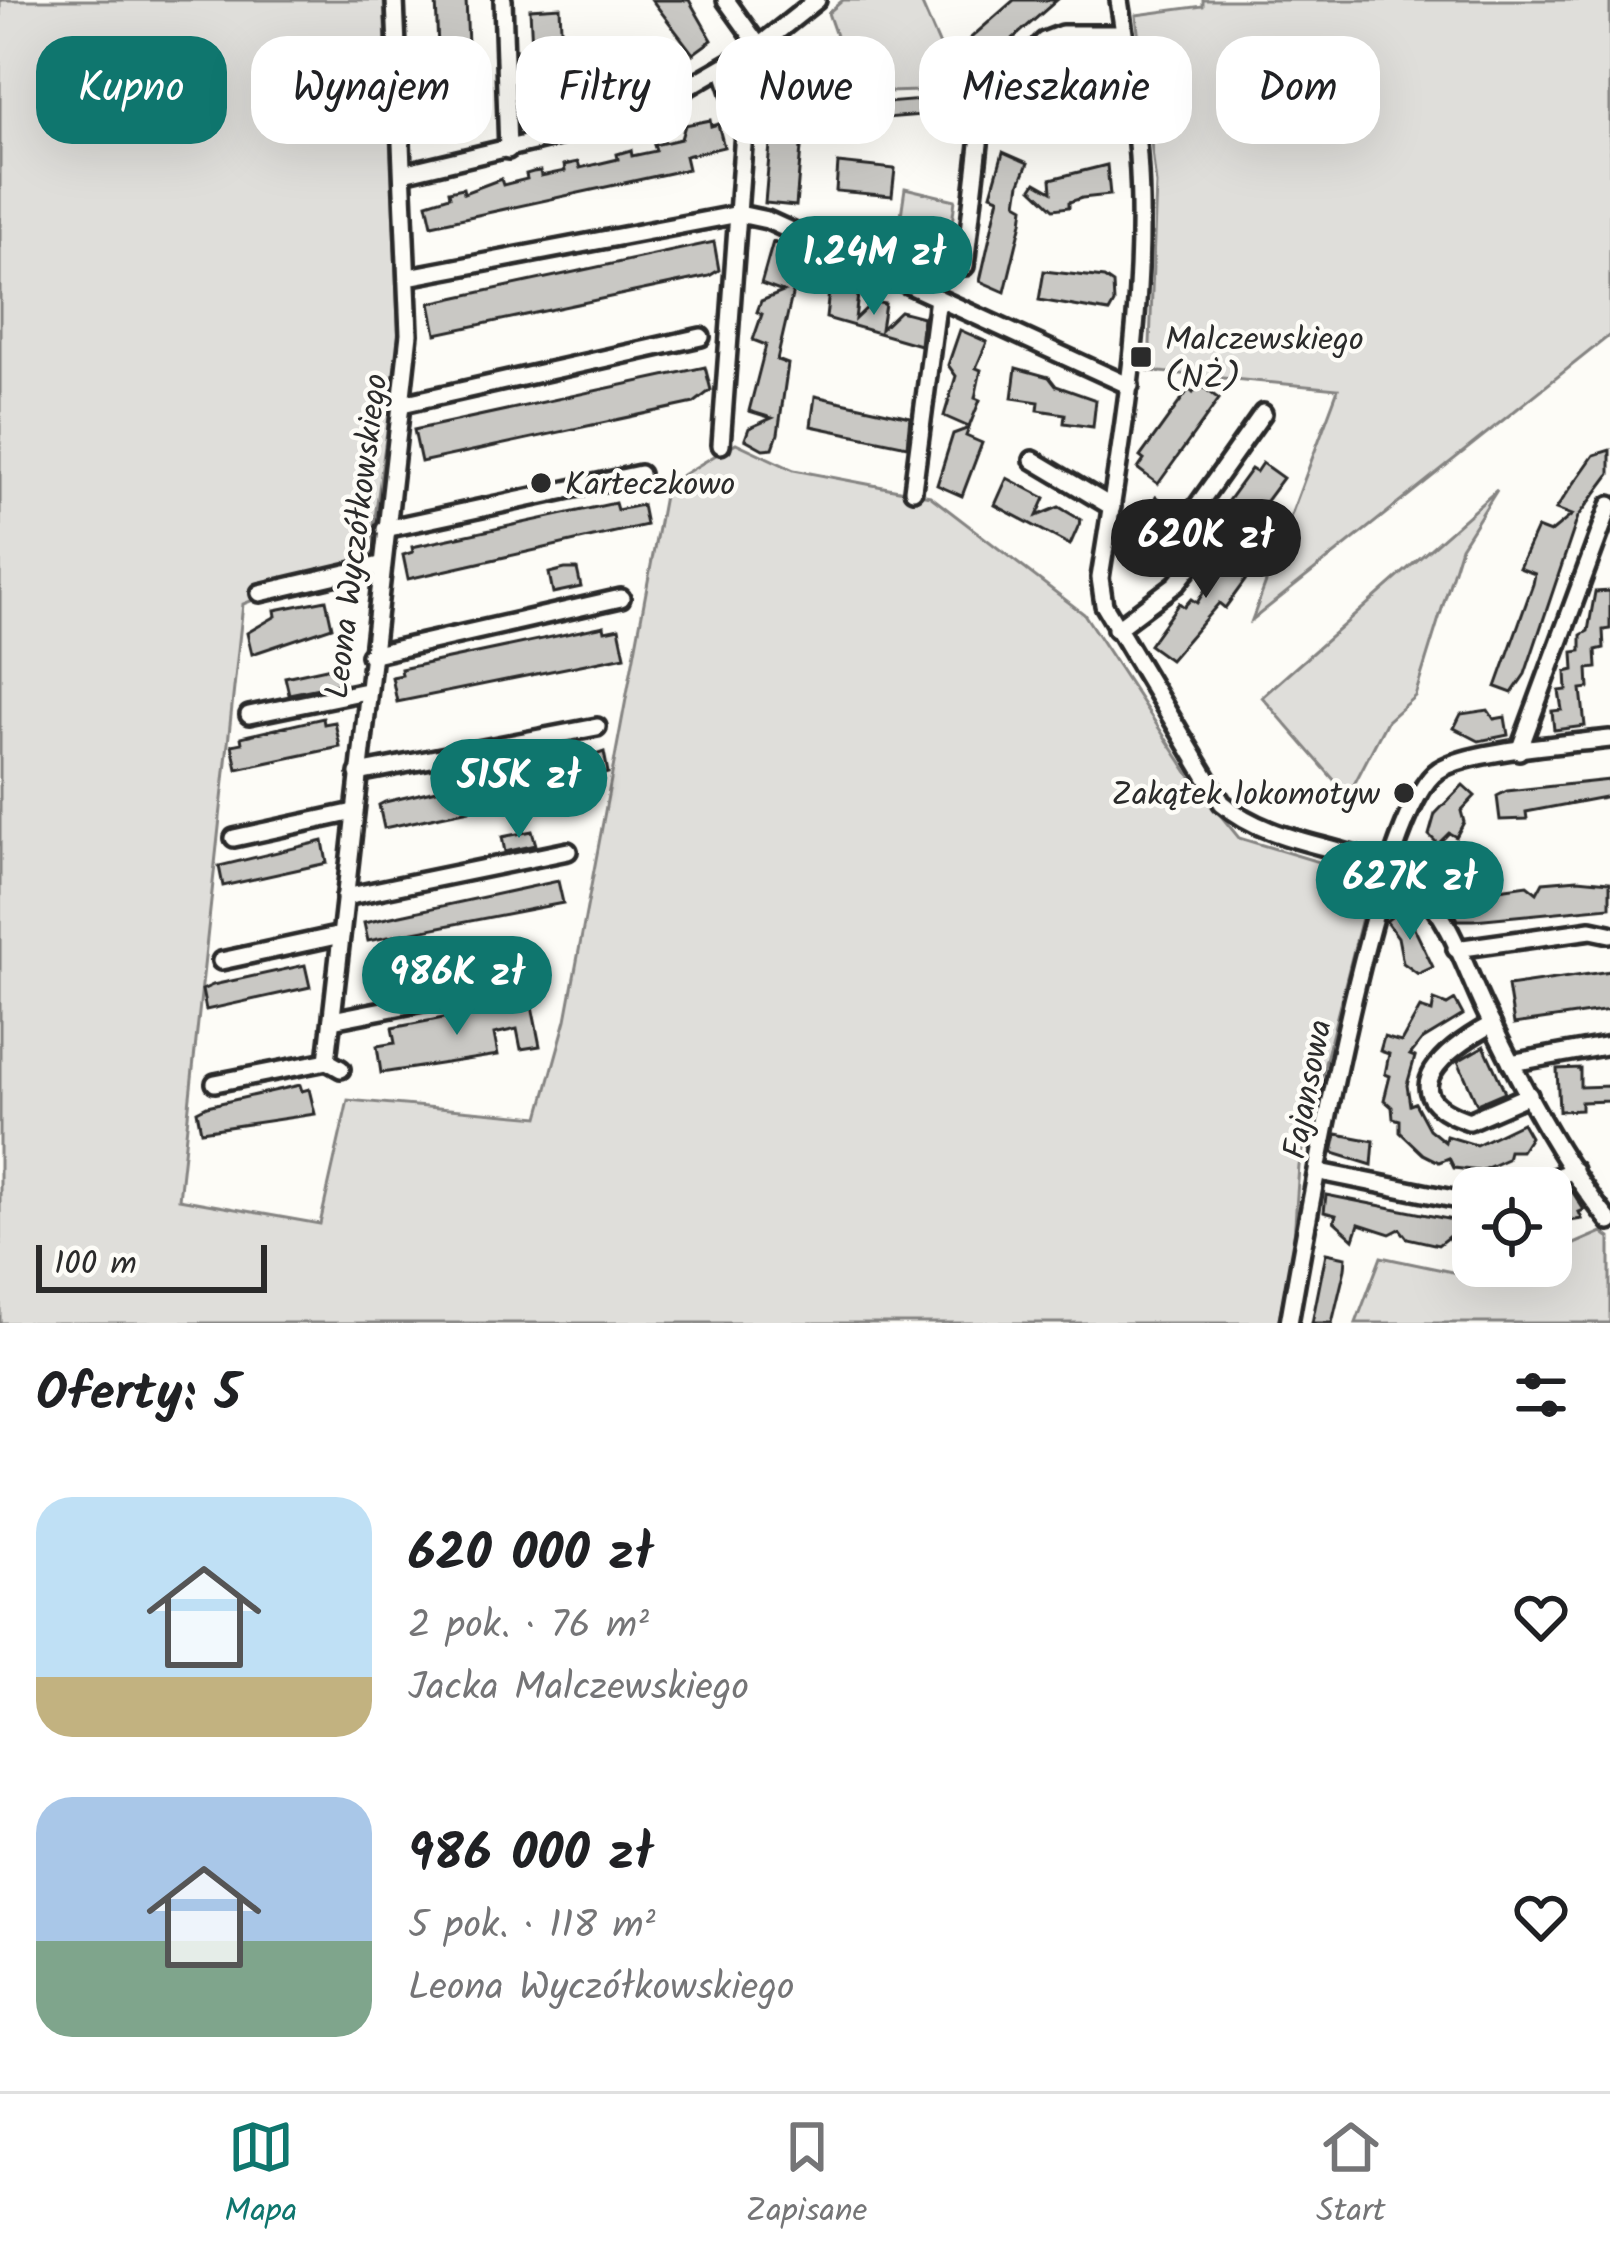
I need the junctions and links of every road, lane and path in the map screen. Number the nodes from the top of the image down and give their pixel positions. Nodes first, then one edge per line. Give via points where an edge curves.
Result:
1 (395, 0) edge
2 (502, 0) edge
3 (725, 0) edge
4 (817, 0) edge
5 (1119, 0) edge
6 (1124, 34) junction
7 (752, 36) edge
8 (772, 36) edge
9 (716, 72) edge
10 (743, 144) edge
11 (508, 150) junction
12 (403, 173) junction
13 (739, 214) junction
14 (965, 266) dead end
15 (408, 277) junction
16 (938, 298) junction
17 (701, 337) dead end
18 (1130, 386) junction
19 (402, 404) junction
20 (1263, 413) dead end
21 (721, 445) dead end
22 (1033, 460) dead end
23 (640, 474) dead end
24 (913, 490) dead end
25 (1610, 506) edge
26 (1112, 507) junction
27 (385, 529) junction
28 (380, 565) junction
29 (260, 592) dead end
30 (621, 598) dead end
31 (1116, 628) junction
32 (370, 655) junction
33 (366, 691) junction
34 (249, 715) dead end
35 (597, 727) dead end
36 (1610, 739) edge
37 (1520, 751) junction
38 (358, 773) junction
39 (354, 812) junction
40 (234, 838) dead end
41 (568, 851) dead end
42 (1387, 868) junction
43 (345, 897) junction
44 (1610, 934) edge
45 (341, 935) junction
46 (1456, 949) junction
47 (220, 961) dead end
48 (540, 979) dead end
49 (332, 1020) junction
50 (1492, 1024) junction
51 (1610, 1045) edge
52 (1510, 1063) junction
53 (215, 1082) dead end
54 (1529, 1095) junction
55 (1574, 1170) joint
56 (1320, 1172) junction
57 (1452, 1199) edge
58 (1610, 1222) edge
59 (1289, 1323) edge

1 - 12 street, Leona Wyczółkowskiego
2 - 11 street
3 - 7 street
4 - 8 street
5 - 6 street
6 - 14 street via 1044,41 984,101
6 - 18 street via 1138,157
9 - 11 street via 634,118
10 - 13 street
11 - 12 street
12 - 15 street, Leona Wyczółkowskiego
13 - 15 street
13 - 16 street
13 - 21 street
15 - 19 street, Leona Wyczółkowskiego
16 - 18 street
16 - 24 street
17 - 19 street
18 - 26 street
19 - 27 street, Leona Wyczółkowskiego
20 - 31 street via 1195,509 1220,528 1176,584
22 - 26 street
23 - 27 street
25 - 37 street
26 - 31 street via 1100,591
27 - 28 street, Leona Wyczółkowskiego
28 - 29 street
28 - 32 street, Leona Wyczółkowskiego
30 - 32 street
31 - 42 street via 1222,803 1288,841
32 - 33 street, Leona Wyczółkowskiego
33 - 34 street
33 - 38 street, Leona Wyczółkowskiego
35 - 38 street
36 - 37 street, Fajansowa
37 - 42 street, Fajansowa via 1435,772
38 - 39 street, Leona Wyczółkowskiego
39 - 40 street
39 - 43 street, Leona Wyczółkowskiego
41 - 43 street
42 - 46 street via 1423,892
42 - 56 street, Fajansowa
43 - 45 street, Leona Wyczółkowskiego
44 - 46 street
45 - 47 street
45 - 49 street, Leona Wyczółkowskiego
46 - 50 street
48 - 49 street
49 - 53 street, Leona Wyczółkowskiego via 334,1065
50 - 52 street
50 - 54 street via 1442,1054 1433,1095 1449,1115 1469,1121
51 - 52 street
52 - 54 street
54 - 55 street
55 - 58 street
56 - 57 street
56 - 59 street, Fajansowa

